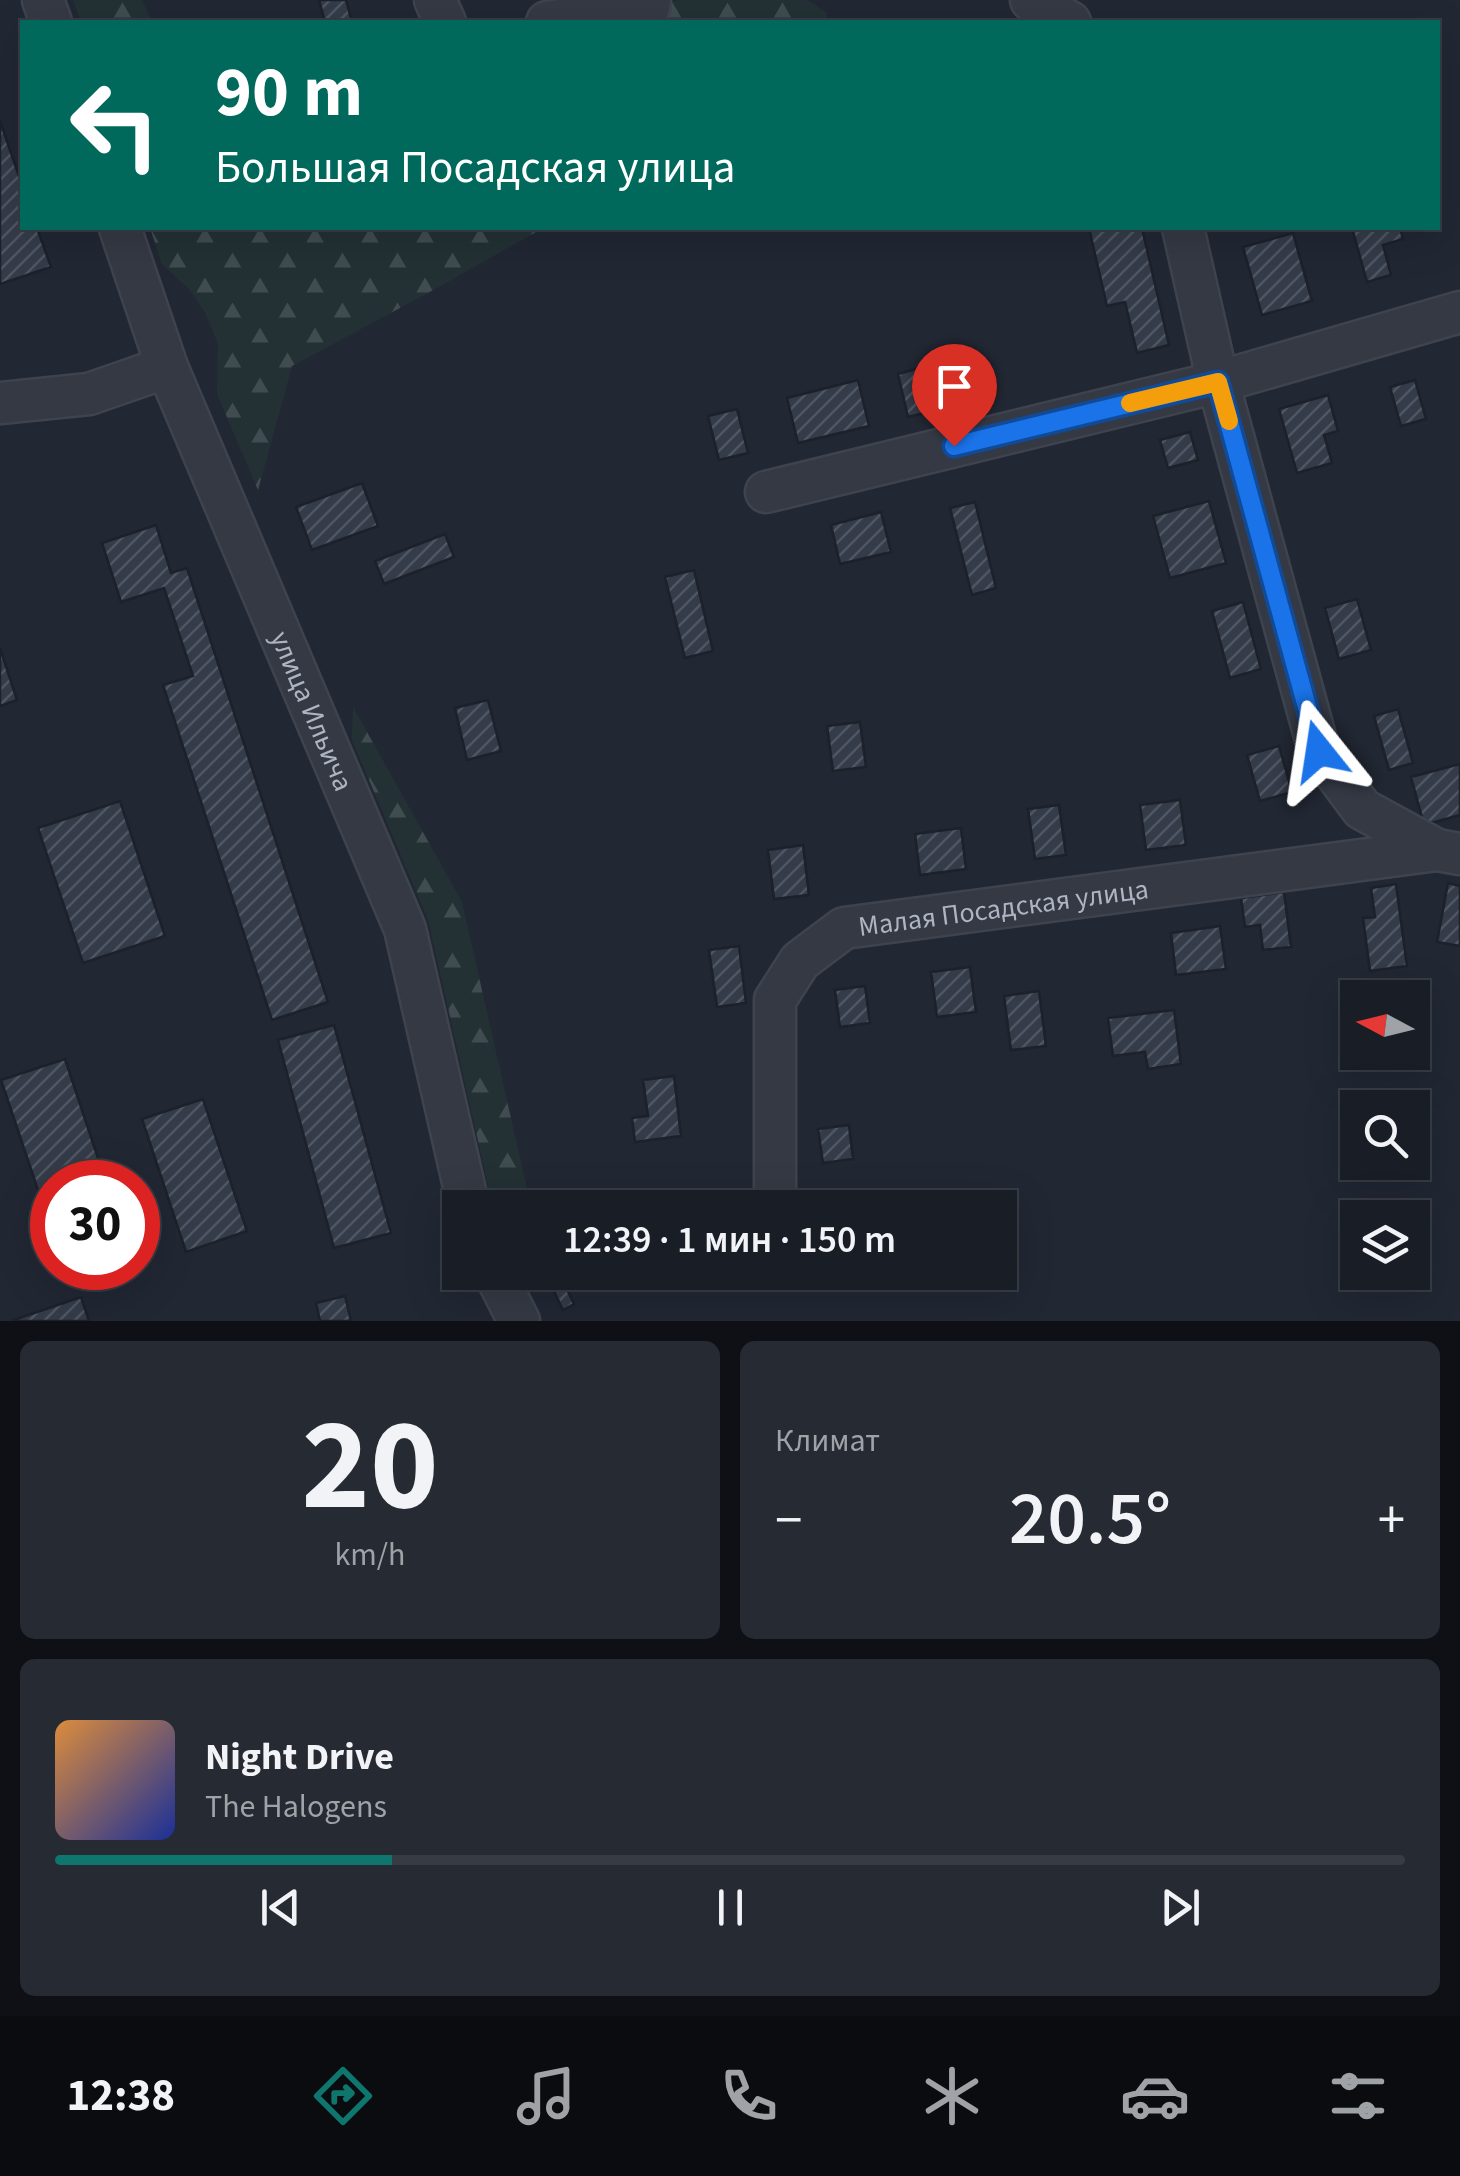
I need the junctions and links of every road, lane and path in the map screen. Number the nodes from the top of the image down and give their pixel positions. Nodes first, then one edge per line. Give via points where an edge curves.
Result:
1 (650, 0) edge
2 (1031, 0) edge
3 (561, 20) edge
4 (1066, 20) edge
5 (121, 230) edge
6 (1182, 230) edge
7 (1460, 312) edge
8 (167, 367) junction
9 (1218, 382) junction
10 (0, 403) edge
11 (766, 492) dead end
12 (1448, 852) edge
13 (464, 1190) edge
14 (775, 1190) edge
15 (503, 1290) edge
16 (518, 1321) edge

1 - 3 street via 649,7
2 - 4 street
5 - 8 street, улица Ильича
6 - 9 street
7 - 9 street
8 - 10 street via 89,394
8 - 13 street, улица Ильича via 406,930
9 - 11 street
9 - 12 street via 1319,751 1362,809
12 - 14 street, Малая Посадская улица via 844,928 800,960 775,1000
15 - 16 street

